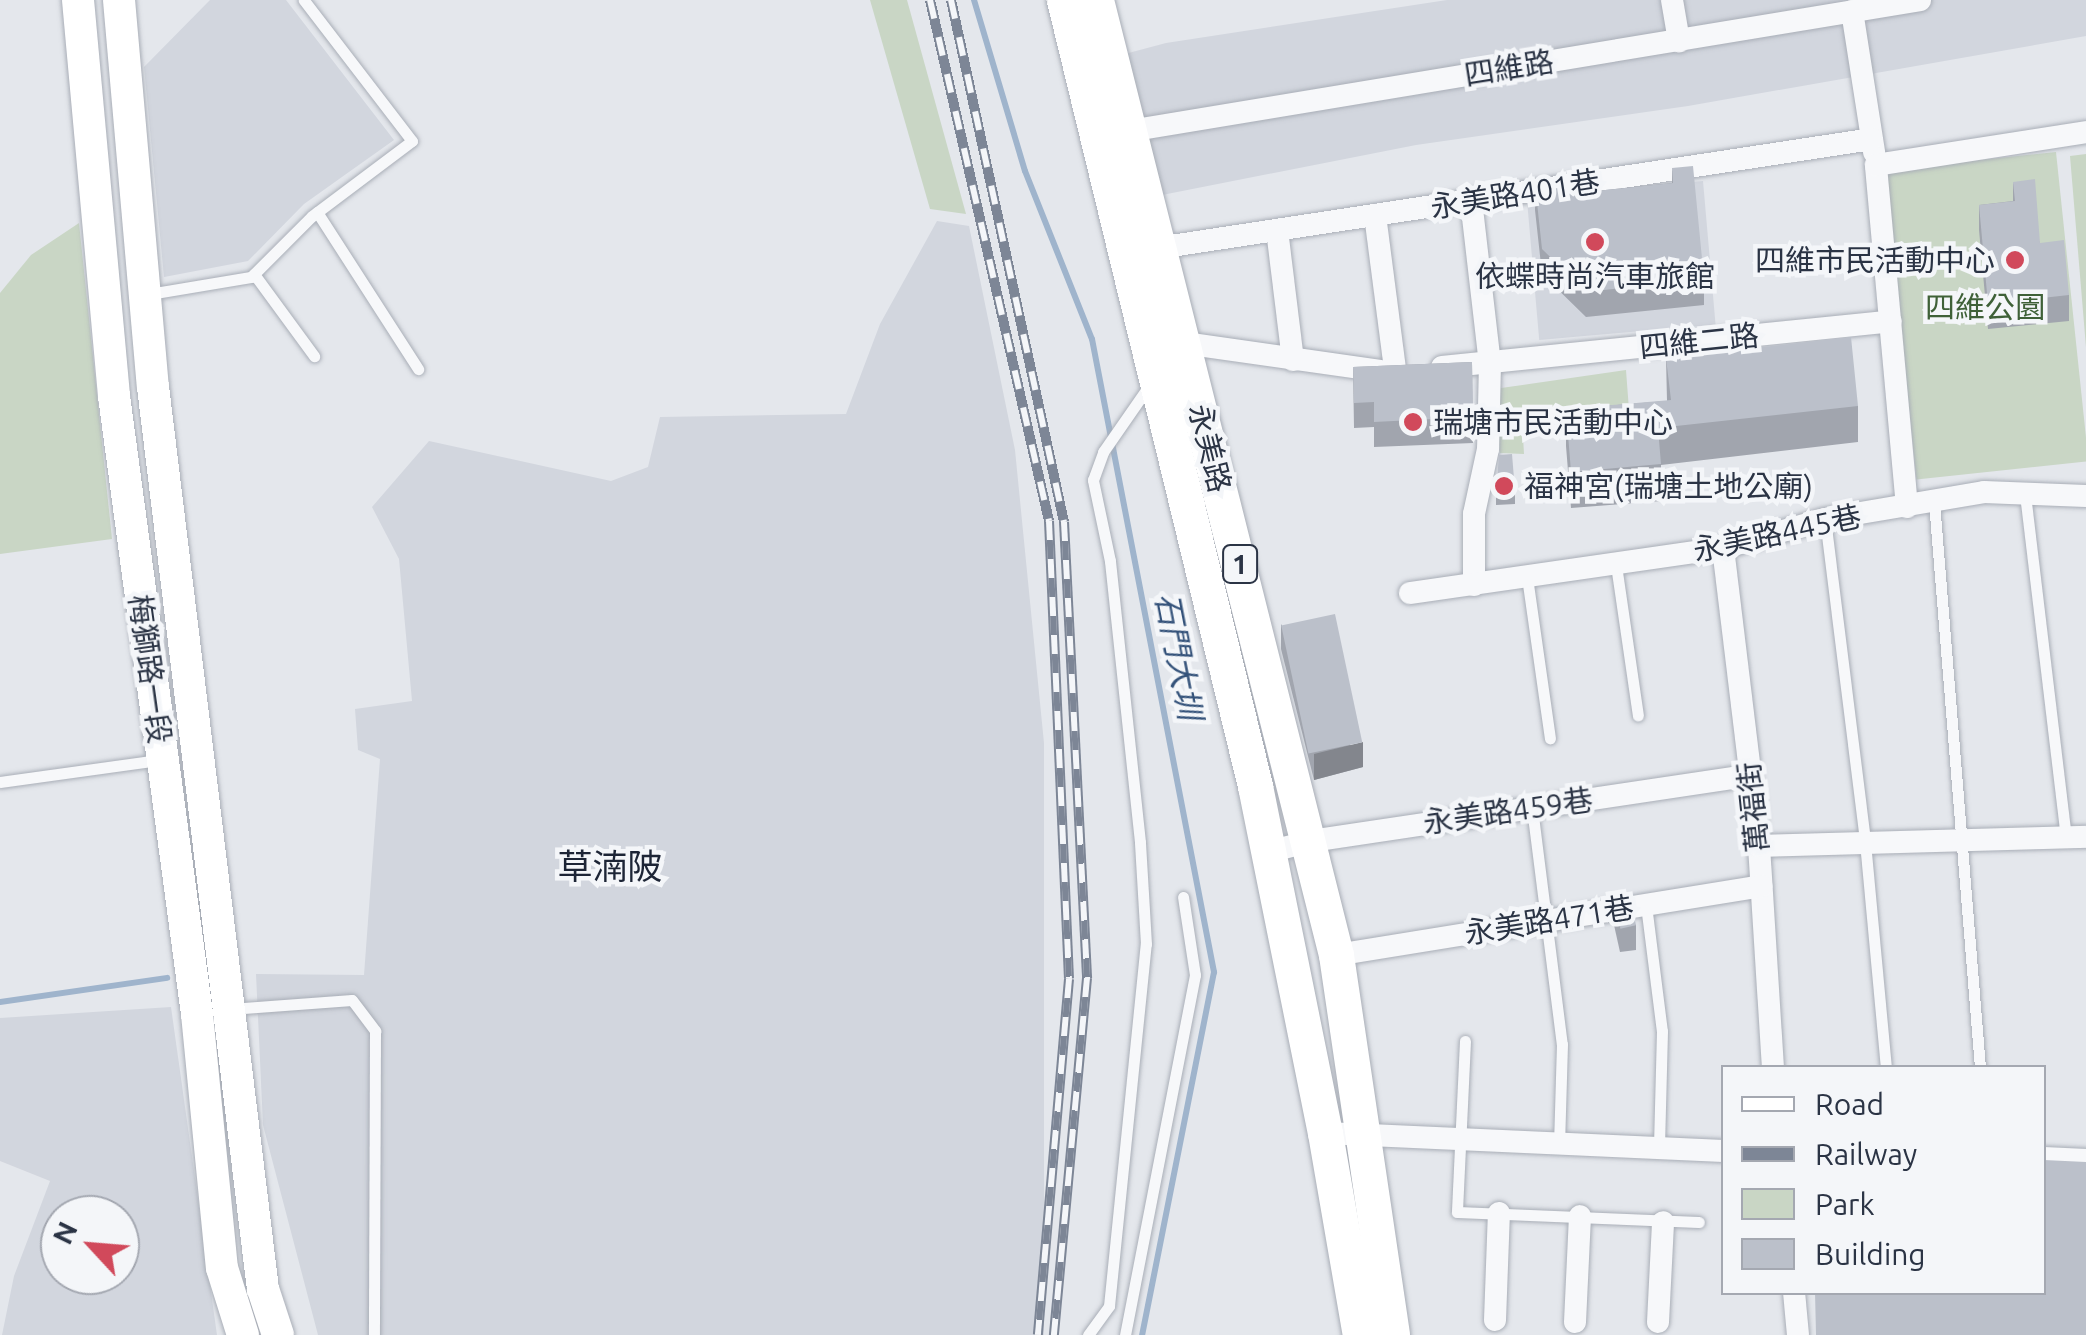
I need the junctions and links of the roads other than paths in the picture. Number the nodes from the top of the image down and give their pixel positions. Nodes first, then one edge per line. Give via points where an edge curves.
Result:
1 (78, 0) edge
2 (118, 0) edge
3 (304, 0) edge
4 (1064, 0) edge
5 (1096, 0) edge
6 (1672, 0) edge
7 (1920, 0) edge
8 (1852, 11) junction
9 (1679, 42) junction
10 (2086, 132) edge
11 (1114, 134) junction
12 (1872, 140) junction
13 (1876, 165) junction
14 (1472, 200) junction
15 (317, 212) junction
16 (1375, 215) junction
17 (1276, 230) junction
18 (1158, 248) junction
19 (254, 274) junction
20 (145, 295) junction
21 (1892, 320) junction
22 (1184, 344) junction
23 (314, 356) dead end
24 (1293, 360) junction
25 (1490, 364) junction
26 (418, 369) dead end
27 (1395, 370) junction
28 (1155, 376) junction
29 (2025, 494) junction
30 (2086, 496) edge
31 (1934, 502) junction
32 (1907, 507) junction
33 (1825, 519) junction
34 (1723, 548) junction
35 (1616, 565) junction
36 (1527, 576) junction
37 (1474, 585) junction
38 (1410, 593) dead end
39 (1638, 715) dead end
40 (1550, 738) dead end
41 (162, 760) junction
42 (1750, 775) junction
43 (0, 782) edge
44 (1532, 808) junction
45 (2076, 837) edge
46 (1311, 841) junction
47 (1865, 842) junction
48 (1965, 842) junction
49 (1759, 846) junction
50 (1268, 852) junction
51 (1761, 886) junction
52 (1183, 897) dead end
53 (1646, 905) junction
54 (1546, 921) junction
55 (1336, 955) junction
56 (231, 1009) junction
57 (196, 1014) junction
58 (1465, 1041) dead end
59 (1773, 1065) edge
60 (1886, 1065) edge
61 (1980, 1065) edge
62 (1365, 1132) junction
63 (1326, 1134) junction
64 (1458, 1140) junction
65 (1559, 1143) junction
66 (1659, 1148) junction
67 (1721, 1151) edge
68 (2046, 1158) edge
69 (2086, 1160) edge
70 (1500, 1214) junction
71 (1580, 1216) junction
72 (1664, 1222) junction
73 (1699, 1222) dead end
74 (1794, 1295) edge
75 (1495, 1320) dead end
76 (1575, 1322) dead end
77 (1658, 1322) dead end
78 (243, 1335) edge
79 (278, 1335) edge
80 (374, 1335) edge
81 (1088, 1335) edge
82 (1125, 1335) edge
83 (1360, 1335) edge
84 (1392, 1335) edge
85 (1798, 1335) edge

1 - 41 street, 梅獅路一段 via 114,396
2 - 20 street, 梅獅路一段
3 - 15 lane via 412,141
4 - 11 main road, 永美路 / 1
5 - 11 main road, 永美路 / 1
6 - 9 street
7 - 8 street, 四維路
8 - 9 street, 四維路
8 - 12 street
9 - 11 street, 四維路
10 - 13 street
11 - 18 main road, 永美路 / 1
11 - 28 main road, 永美路 / 1
12 - 13 street
12 - 14 street, 永美路401巷
13 - 21 street
14 - 16 street, 永美路401巷
14 - 25 street
15 - 19 lane
15 - 26 lane
16 - 17 street, 永美路401巷
16 - 27 street
17 - 18 street, 永美路401巷
17 - 24 street
18 - 22 main road, 永美路 / 1
19 - 20 lane
19 - 23 lane
20 - 56 street, 梅獅路一段
21 - 25 street, 四維二路
21 - 32 street
22 - 24 street, 四維二路
22 - 28 street
22 - 46 main road, 永美路 / 1
24 - 27 street, 四維二路
25 - 27 street, 四維二路
25 - 37 street via 1488,449 1474,514
28 - 50 main road, 永美路 / 1
28 - 81 lane via 1093,480 1110,561 1146,944 1109,1306
29 - 30 street, 永美路445巷
29 - 31 street, 永美路445巷 via 1984,492
29 - 45 lane
31 - 32 street, 永美路445巷
31 - 48 lane
32 - 33 street, 永美路445巷
33 - 34 street, 永美路445巷
33 - 47 lane
34 - 35 street, 永美路445巷
34 - 42 street, 萬福街
35 - 36 street, 永美路445巷
35 - 39 lane
36 - 37 street, 永美路445巷
36 - 40 lane
37 - 38 street, 永美路445巷
41 - 43 lane
41 - 57 street, 梅獅路一段
42 - 44 street, 永美路459巷
42 - 49 street, 萬福街
44 - 46 street, 永美路459巷
44 - 54 lane
45 - 48 street
46 - 50 street, 永美路459巷
46 - 55 main road, 永美路 / 1
47 - 48 street
47 - 49 street
47 - 60 lane
48 - 61 lane
49 - 51 street, 萬福街
50 - 63 main road, 永美路 / 1
51 - 53 street, 永美路471巷
51 - 59 street, 萬福街
52 - 82 lane via 1195,975
53 - 54 street, 永美路471巷
53 - 66 lane via 1662,1031
54 - 55 street, 永美路471巷
54 - 65 lane via 1562,1044
55 - 62 main road, 永美路 / 1
56 - 57 lane
56 - 79 street, 梅獅路一段 via 264,1290
56 - 80 lane via 352,1000 375,1031
57 - 78 street, 梅獅路一段 via 222,1268
58 - 64 lane
62 - 63 street
62 - 64 street
62 - 84 main road, 1
63 - 83 main road, 1
64 - 65 street
64 - 70 lane via 1458,1212
65 - 66 street
66 - 67 street
68 - 69 street
70 - 71 lane
70 - 75 street
71 - 72 lane
71 - 76 street
72 - 73 lane
72 - 77 street
74 - 85 street

